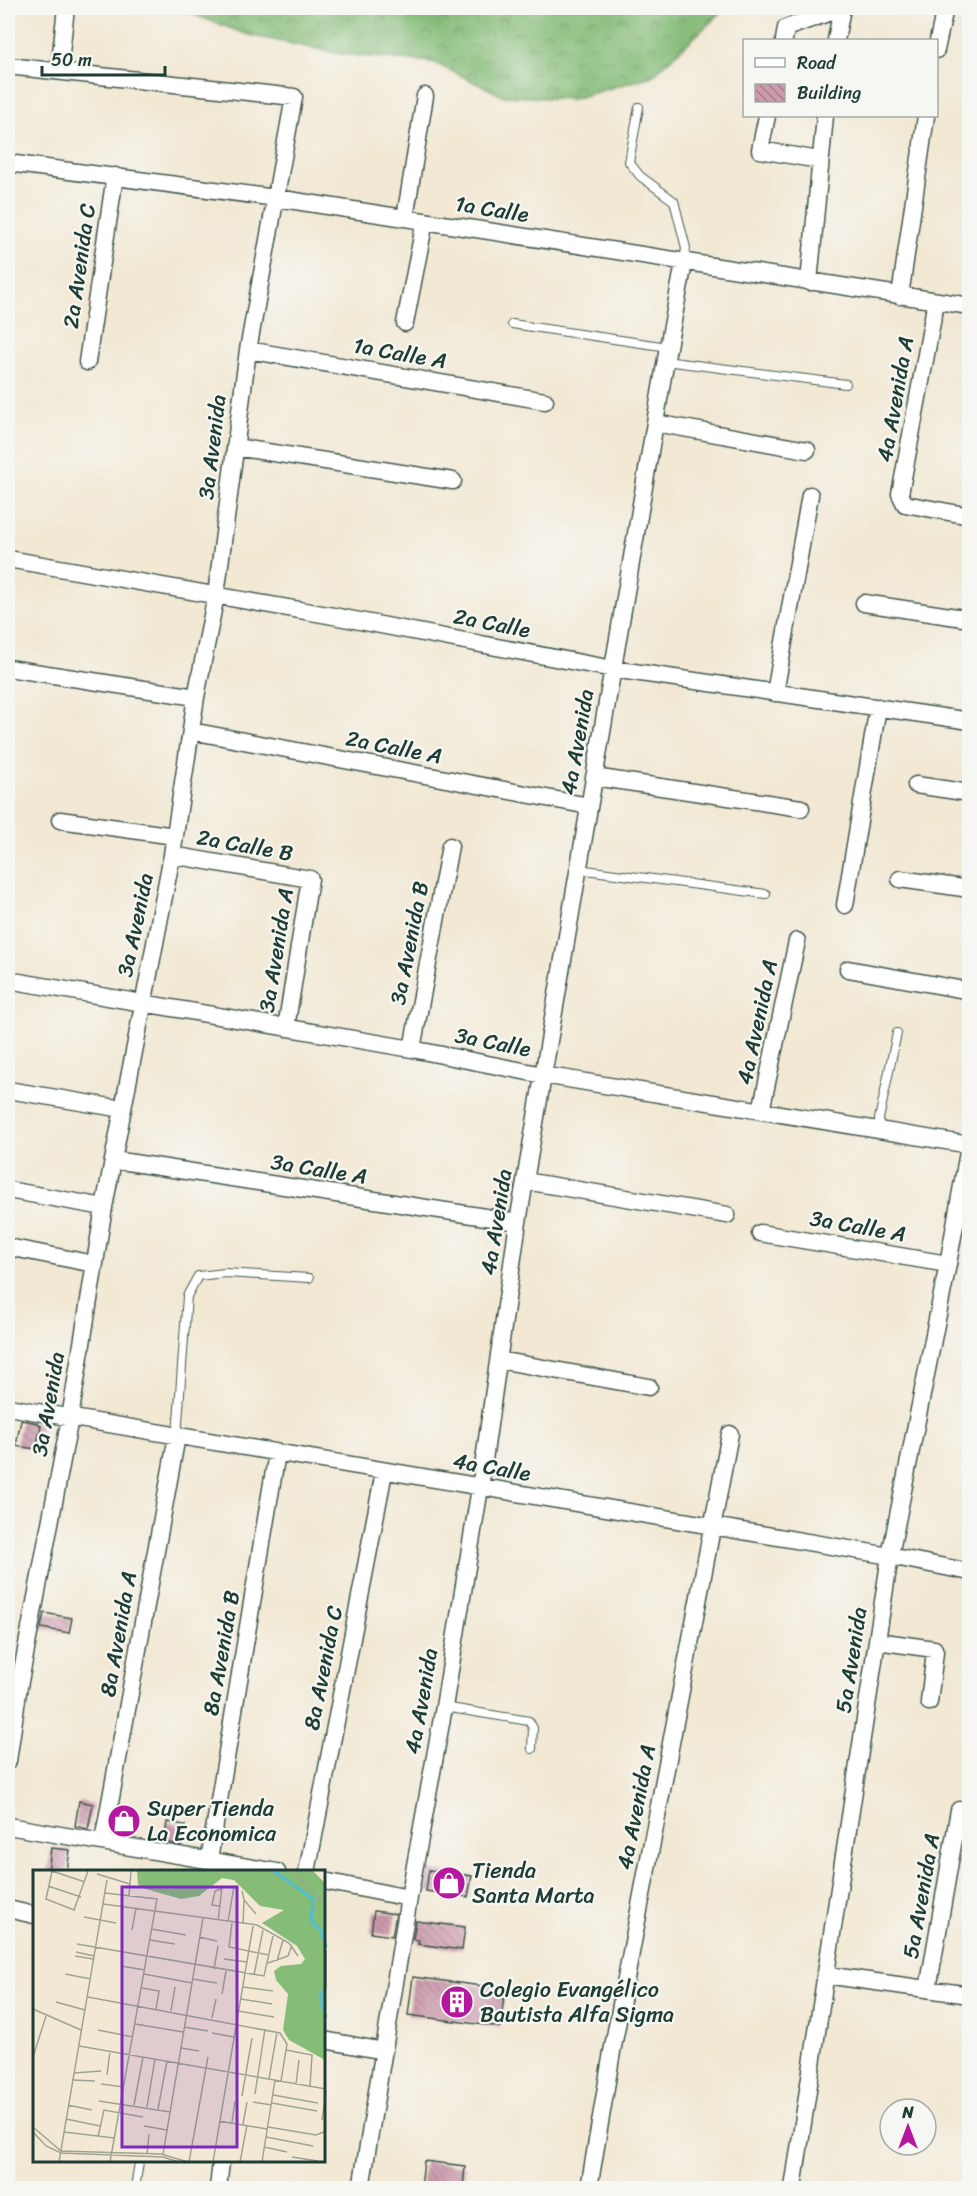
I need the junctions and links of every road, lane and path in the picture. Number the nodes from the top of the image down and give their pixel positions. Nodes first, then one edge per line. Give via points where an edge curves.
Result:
1 (66, 8) edge
2 (842, 8) edge
3 (945, 8) edge
4 (785, 34) edge
5 (836, 39) edge
6 (938, 41) edge
7 (8, 66) edge
8 (59, 71) junction
9 (425, 96) dead end
10 (639, 107) dead end
11 (767, 117) edge
12 (825, 117) edge
13 (926, 117) edge
14 (819, 160) junction
15 (8, 163) edge
16 (115, 176) junction
17 (276, 198) junction
18 (405, 218) junction
19 (425, 221) junction
20 (684, 263) junction
21 (809, 282) junction
22 (900, 296) junction
23 (936, 301) junction
24 (969, 306) edge
25 (405, 323) dead end
26 (512, 324) dead end
27 (248, 350) junction
28 (666, 354) junction
29 (87, 362) dead end
30 (846, 384) dead end
31 (545, 402) dead end
32 (655, 423) junction
33 (235, 447) junction
34 (807, 450) dead end
35 (453, 482) dead end
36 (810, 495) dead end
37 (969, 516) edge
38 (8, 559) edge
39 (216, 595) junction
40 (864, 603) dead end
41 (969, 619) edge
42 (8, 668) edge
43 (613, 669) junction
44 (775, 693) junction
45 (196, 697) junction
46 (878, 707) junction
47 (969, 721) edge
48 (191, 731) junction
49 (594, 777) junction
50 (916, 785) dead end
51 (969, 793) edge
52 (589, 806) junction
53 (801, 808) dead end
54 (60, 820) dead end
55 (175, 836) junction
56 (450, 846) dead end
57 (172, 855) junction
58 (578, 869) junction
59 (310, 879) joint
60 (900, 879) dead end
61 (969, 889) edge
62 (766, 894) dead end
63 (845, 904) dead end
64 (797, 942) dead end
65 (848, 969) dead end
66 (8, 980) edge
67 (969, 991) edge
68 (142, 1004) junction
69 (286, 1028) junction
70 (897, 1033) dead end
71 (412, 1049) junction
72 (543, 1075) junction
73 (8, 1090) edge
74 (123, 1109) junction
75 (761, 1111) junction
76 (880, 1131) junction
77 (969, 1144) edge
78 (114, 1160) junction
79 (525, 1180) junction
80 (8, 1190) edge
81 (104, 1207) junction
82 (727, 1215) dead end
83 (518, 1222) junction
84 (760, 1233) dead end
85 (8, 1247) edge
86 (94, 1264) junction
87 (948, 1264) junction
88 (309, 1278) dead end
89 (499, 1360) junction
90 (649, 1387) dead end
91 (8, 1407) edge
92 (70, 1418) junction
93 (730, 1434) dead end
94 (177, 1436) junction
95 (277, 1453) junction
96 (384, 1472) junction
97 (480, 1488) junction
98 (712, 1527) junction
99 (890, 1556) junction
100 (969, 1572) edge
101 (877, 1641) junction
102 (13, 1691) edge
103 (929, 1702) dead end
104 (444, 1707) junction
105 (532, 1749) dead end
106 (8, 1761) edge
107 (959, 1810) dead end
108 (8, 1826) edge
109 (103, 1841) junction
110 (209, 1860) junction
111 (266, 1870) edge
112 (308, 1870) edge
113 (326, 1881) edge
114 (409, 1898) junction
115 (8, 1910) edge
116 (33, 1915) edge
117 (825, 1975) junction
118 (928, 1989) junction
119 (969, 1995) edge
120 (326, 2040) edge
121 (384, 2051) junction
122 (139, 2163) edge
123 (221, 2163) edge
124 (135, 2188) edge
125 (218, 2188) edge
126 (361, 2188) edge
127 (589, 2188) edge
128 (793, 2188) edge

1 - 8 street
2 - 4 street
2 - 5 street
3 - 6 street
7 - 8 street
8 - 17 street, 3a Avenida via 294,97
9 - 18 street
10 - 20 lane via 629,162 640,176 674,201 686,248
11 - 14 street via 760,150
12 - 14 street
13 - 22 street
14 - 21 street
15 - 16 street, 1a Calle
16 - 17 street, 1a Calle
16 - 29 street, 2a Avenida C
17 - 18 street, 1a Calle
17 - 27 street, 3a Avenida
18 - 19 street, 1a Calle
19 - 20 street, 1a Calle
19 - 25 street
20 - 21 street, 1a Calle
20 - 28 street, 4a Avenida
21 - 22 street, 1a Calle
22 - 23 street, 1a Calle
23 - 24 street, 1a Calle
23 - 37 street, 4a Avenida A via 900,494 905,504
26 - 28 lane
27 - 31 street, 1a Calle A
27 - 33 street, 3a Avenida
28 - 30 lane
28 - 32 street, 4a Avenida
32 - 34 street
32 - 43 street, 4a Avenida
33 - 35 street
33 - 39 street, 3a Avenida
36 - 44 street
38 - 39 street, 2a Calle
39 - 43 street, 2a Calle
39 - 45 street, 3a Avenida
40 - 41 street
42 - 45 street
43 - 44 street, 2a Calle
43 - 49 street, 4a Avenida
44 - 46 street, 2a Calle
45 - 48 street, 3a Avenida
46 - 47 street, 2a Calle
46 - 63 street
48 - 52 street, 2a Calle A
48 - 55 street, 3a Avenida
49 - 52 street, 4a Avenida
49 - 53 street
50 - 51 street
52 - 58 street, 4a Avenida
54 - 55 street
55 - 57 street, 3a Avenida
56 - 71 street, 3a Avenida B
57 - 59 street, 2a Calle B
57 - 68 street, 3a Avenida
58 - 62 lane
58 - 72 street, 4a Avenida
59 - 69 street, 3a Avenida A
60 - 61 street
64 - 75 street, 4a Avenida A
65 - 67 street
66 - 68 street, 3a Calle
68 - 69 street, 3a Calle
68 - 74 street, 3a Avenida
69 - 71 street, 3a Calle
70 - 76 lane via 879,1119
71 - 72 street, 3a Calle
72 - 75 street, 3a Calle
72 - 79 street, 4a Avenida
73 - 74 street
74 - 78 street, 3a Avenida
75 - 76 street, 3a Calle
76 - 77 street, 3a Calle
77 - 87 street, 5a Avenida
78 - 81 street, 3a Avenida
78 - 83 street, 3a Calle A
79 - 82 street
79 - 83 street, 4a Avenida
80 - 81 street
81 - 86 street, 3a Avenida
83 - 89 street, 4a Avenida
84 - 87 street, 3a Calle A
85 - 86 street
86 - 92 street, 3a Avenida
87 - 99 street, 5a Avenida
88 - 94 lane via 225,1273 198,1276 187,1296
89 - 90 street
89 - 97 street, 4a Avenida
91 - 92 street, 4a Calle
92 - 94 street, 4a Calle
92 - 102 street, 3a Avenida
93 - 98 street, 4a Avenida A
94 - 95 street, 4a Calle
94 - 109 street, 8a Avenida A
95 - 96 street, 4a Calle
95 - 110 street, 8a Avenida B
96 - 97 street, 4a Calle
96 - 112 street, 8a Avenida C
97 - 98 street, 4a Calle
97 - 104 street, 4a Avenida
98 - 99 street, 4a Calle
98 - 127 street, 4a Avenida A
99 - 100 street, 4a Calle
99 - 101 street, 5a Avenida
101 - 103 street via 933,1649
101 - 117 street, 5a Avenida
102 - 106 street, 3a Avenida
104 - 105 lane via 529,1721 533,1728
104 - 114 street, 4a Avenida
107 - 118 street, 5a Avenida A
108 - 109 street
109 - 110 street
110 - 111 street
113 - 114 street
114 - 121 street, 4a Avenida
115 - 116 street
117 - 118 street
117 - 128 street, 5a Avenida
118 - 119 street
120 - 121 street
121 - 126 street, 4a Avenida
122 - 124 lane
123 - 125 street

